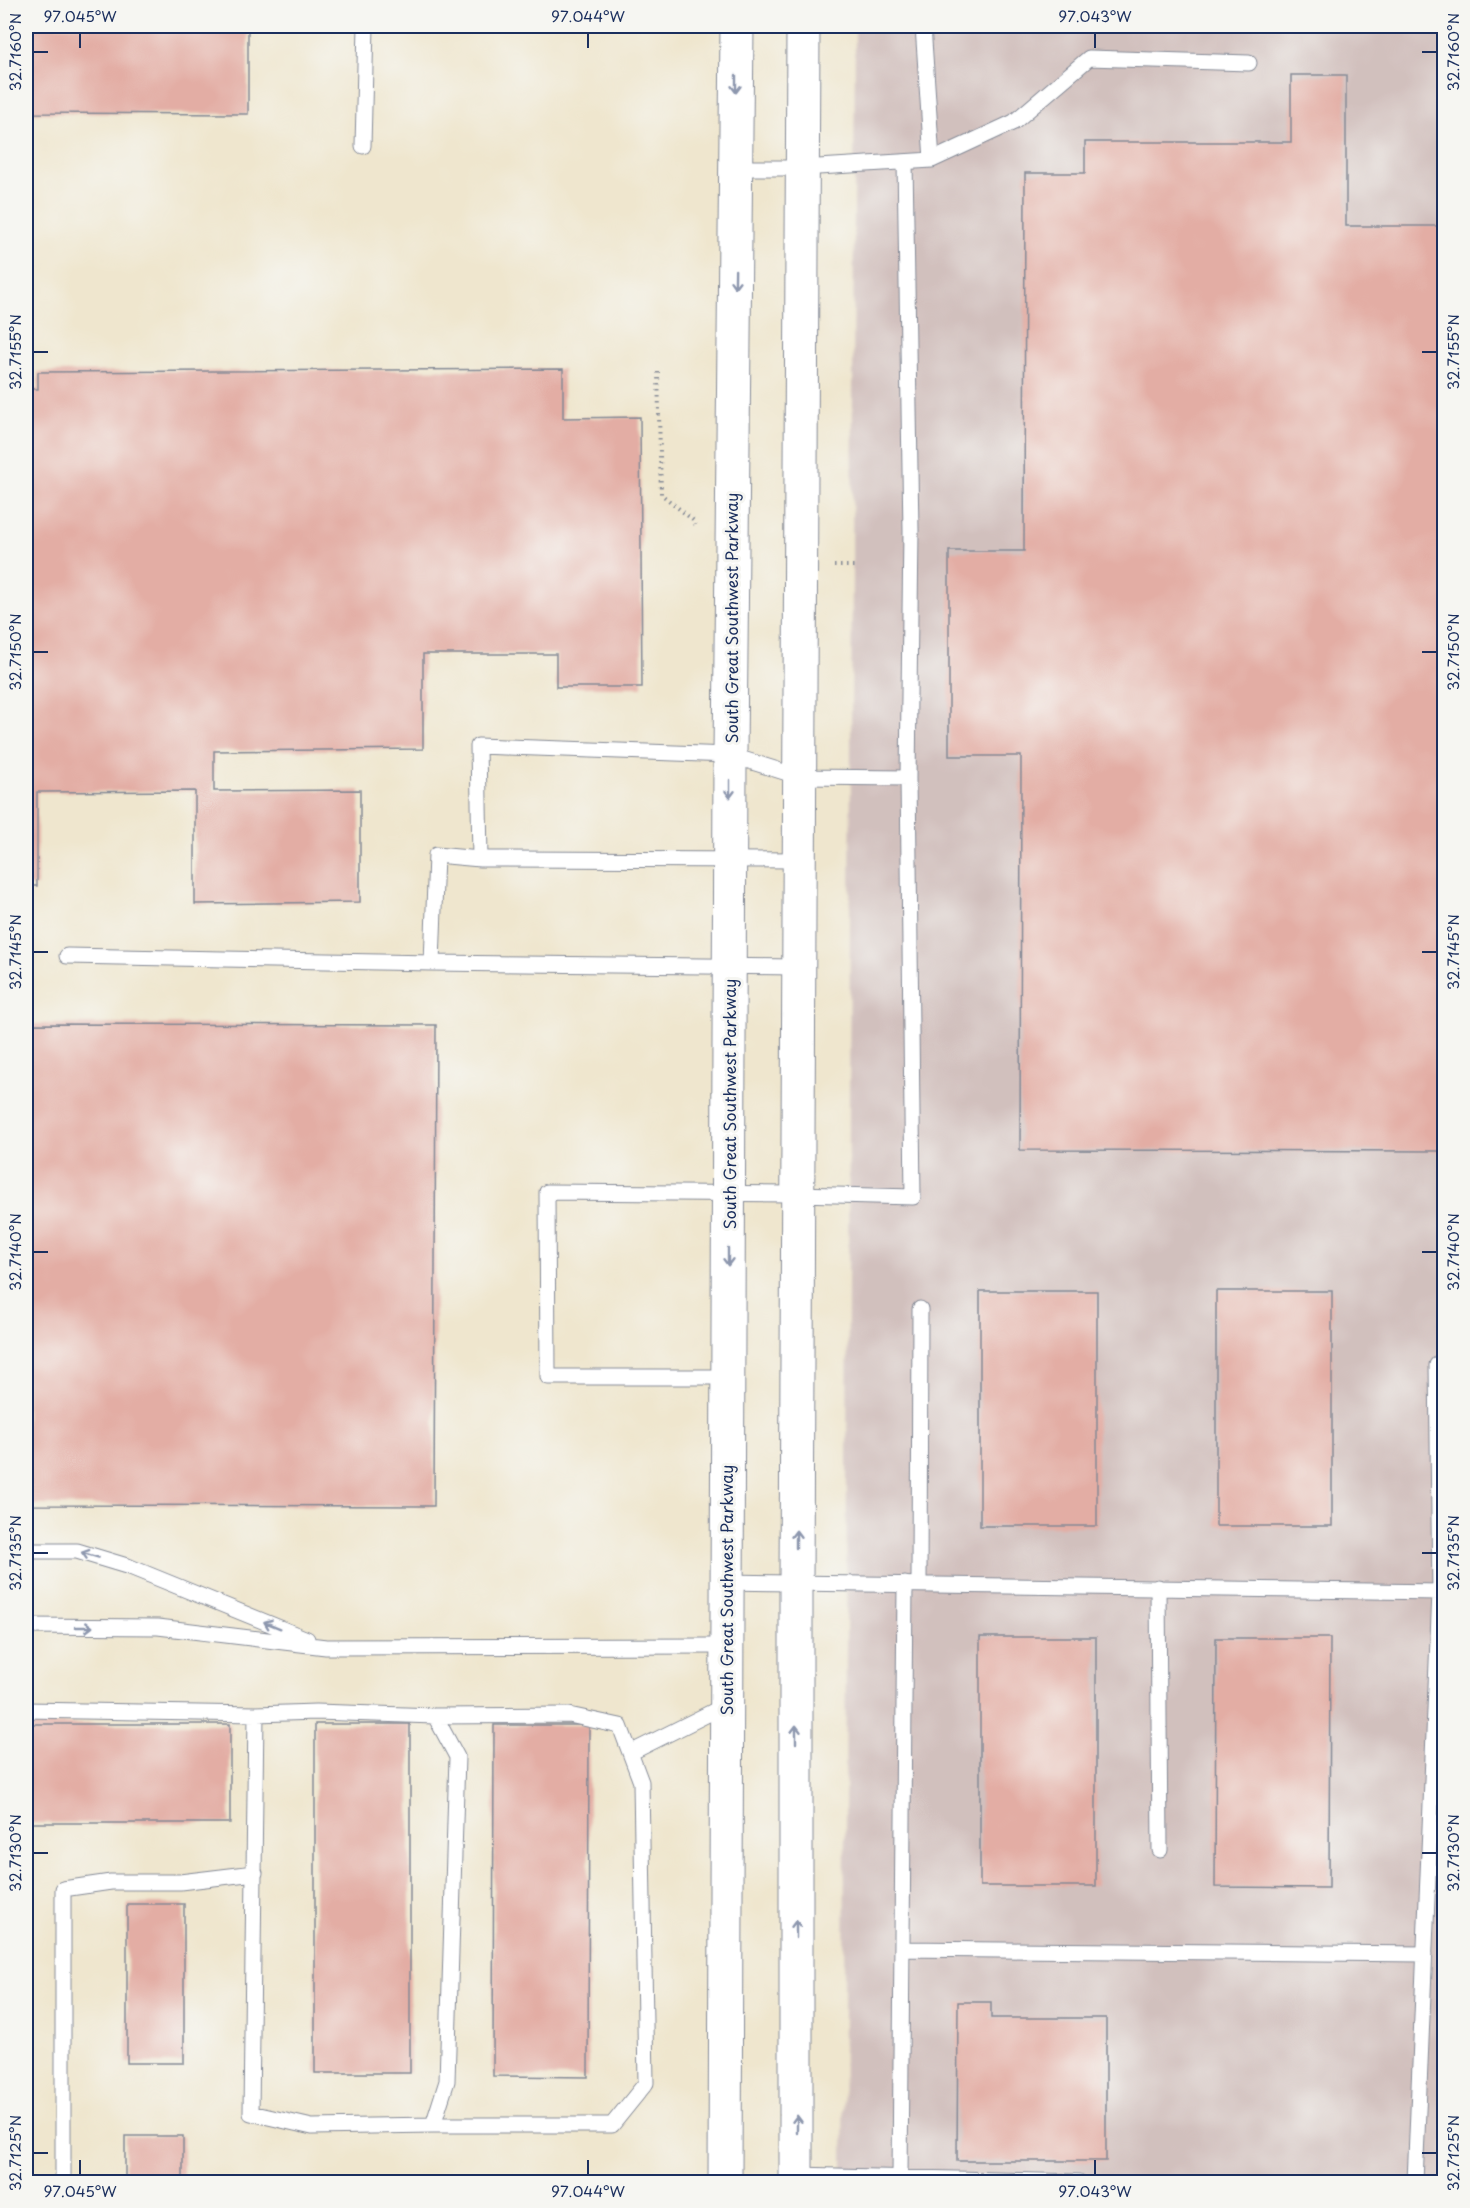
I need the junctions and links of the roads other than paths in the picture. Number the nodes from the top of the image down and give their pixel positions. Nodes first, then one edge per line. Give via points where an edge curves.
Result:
1 (366, 26) edge
2 (737, 26) edge
3 (803, 26) edge
4 (923, 26) edge
5 (1250, 63) dead end
6 (363, 146) dead end
7 (932, 160) junction
8 (905, 162) junction
9 (736, 168) junction
10 (802, 168) junction
11 (730, 755) junction
12 (800, 777) junction
13 (908, 778) junction
14 (480, 859) junction
15 (730, 860) junction
16 (799, 860) junction
17 (67, 956) dead end
18 (432, 963) junction
19 (729, 965) junction
20 (798, 967) junction
21 (728, 1194) junction
22 (797, 1194) junction
23 (920, 1309) dead end
24 (1444, 1358) edge
25 (727, 1377) junction
26 (26, 1551) edge
27 (726, 1582) junction
28 (796, 1583) junction
29 (912, 1584) junction
30 (1158, 1587) junction
31 (1440, 1592) junction
32 (26, 1626) edge
33 (726, 1646) junction
34 (326, 1647) junction
35 (726, 1705) junction
36 (26, 1710) edge
37 (256, 1714) junction
38 (435, 1716) junction
39 (630, 1752) junction
40 (1160, 1850) dead end
41 (255, 1873) junction
42 (902, 1949) junction
43 (1425, 1954) junction
44 (433, 2125) junction
45 (900, 2178) junction
46 (797, 2179) edge
47 (63, 2182) edge
48 (725, 2182) edge
49 (1079, 2182) edge
50 (1415, 2182) edge

1 - 6 lane
2 -> 9 main road, South Great Southwest Parkway
3 - 10 main road
4 - 7 lane
5 - 7 lane via 1089,58 1014,122
7 - 8 lane
8 - 10 lane
8 - 13 lane via 911,531
9 - 10 lane
9 -> 11 main road, South Great Southwest Parkway
10 - 12 main road
11 - 12 lane
11 - 14 lane via 478,746
11 -> 15 main road, South Great Southwest Parkway
12 - 13 lane
12 - 16 main road
13 - 22 lane via 913,1197
14 - 15 lane
14 - 18 lane via 436,855
15 - 16 lane
15 - 19 main road, South Great Southwest Parkway
16 - 20 main road
17 - 18 lane
18 - 19 lane
19 - 20 lane
19 - 21 main road, South Great Southwest Parkway
20 - 22 main road
21 - 22 lane
21 -> 25 main road, South Great Southwest Parkway
21 - 25 lane via 547,1192 548,1377
28 -> 22 main road
23 - 29 lane
24 - 31 lane via 1437,1365
25 - 27 main road, South Great Southwest Parkway
34 -> 26 lane via 130,1567 77,1551
27 - 28 lane
27 - 33 main road, South Great Southwest Parkway
28 - 29 lane
46 -> 28 main road
29 - 30 lane
29 - 42 lane
30 - 31 lane
30 - 40 lane
31 - 43 lane
32 -> 34 lane via 158,1627
33 - 34 lane
33 - 35 main road, South Great Southwest Parkway
35 - 39 lane
35 - 48 main road, South Great Southwest Parkway
36 - 37 lane
37 - 38 lane
37 - 41 lane
38 - 39 lane via 569,1715 620,1726
38 - 44 lane via 457,1757 447,2081
39 - 44 lane via 641,1782 646,2083 612,2125
41 - 44 lane via 251,2113 312,2127
41 - 47 lane via 63,1889
42 - 43 lane
42 - 45 lane
43 - 50 lane
45 - 46 lane
45 - 49 lane

